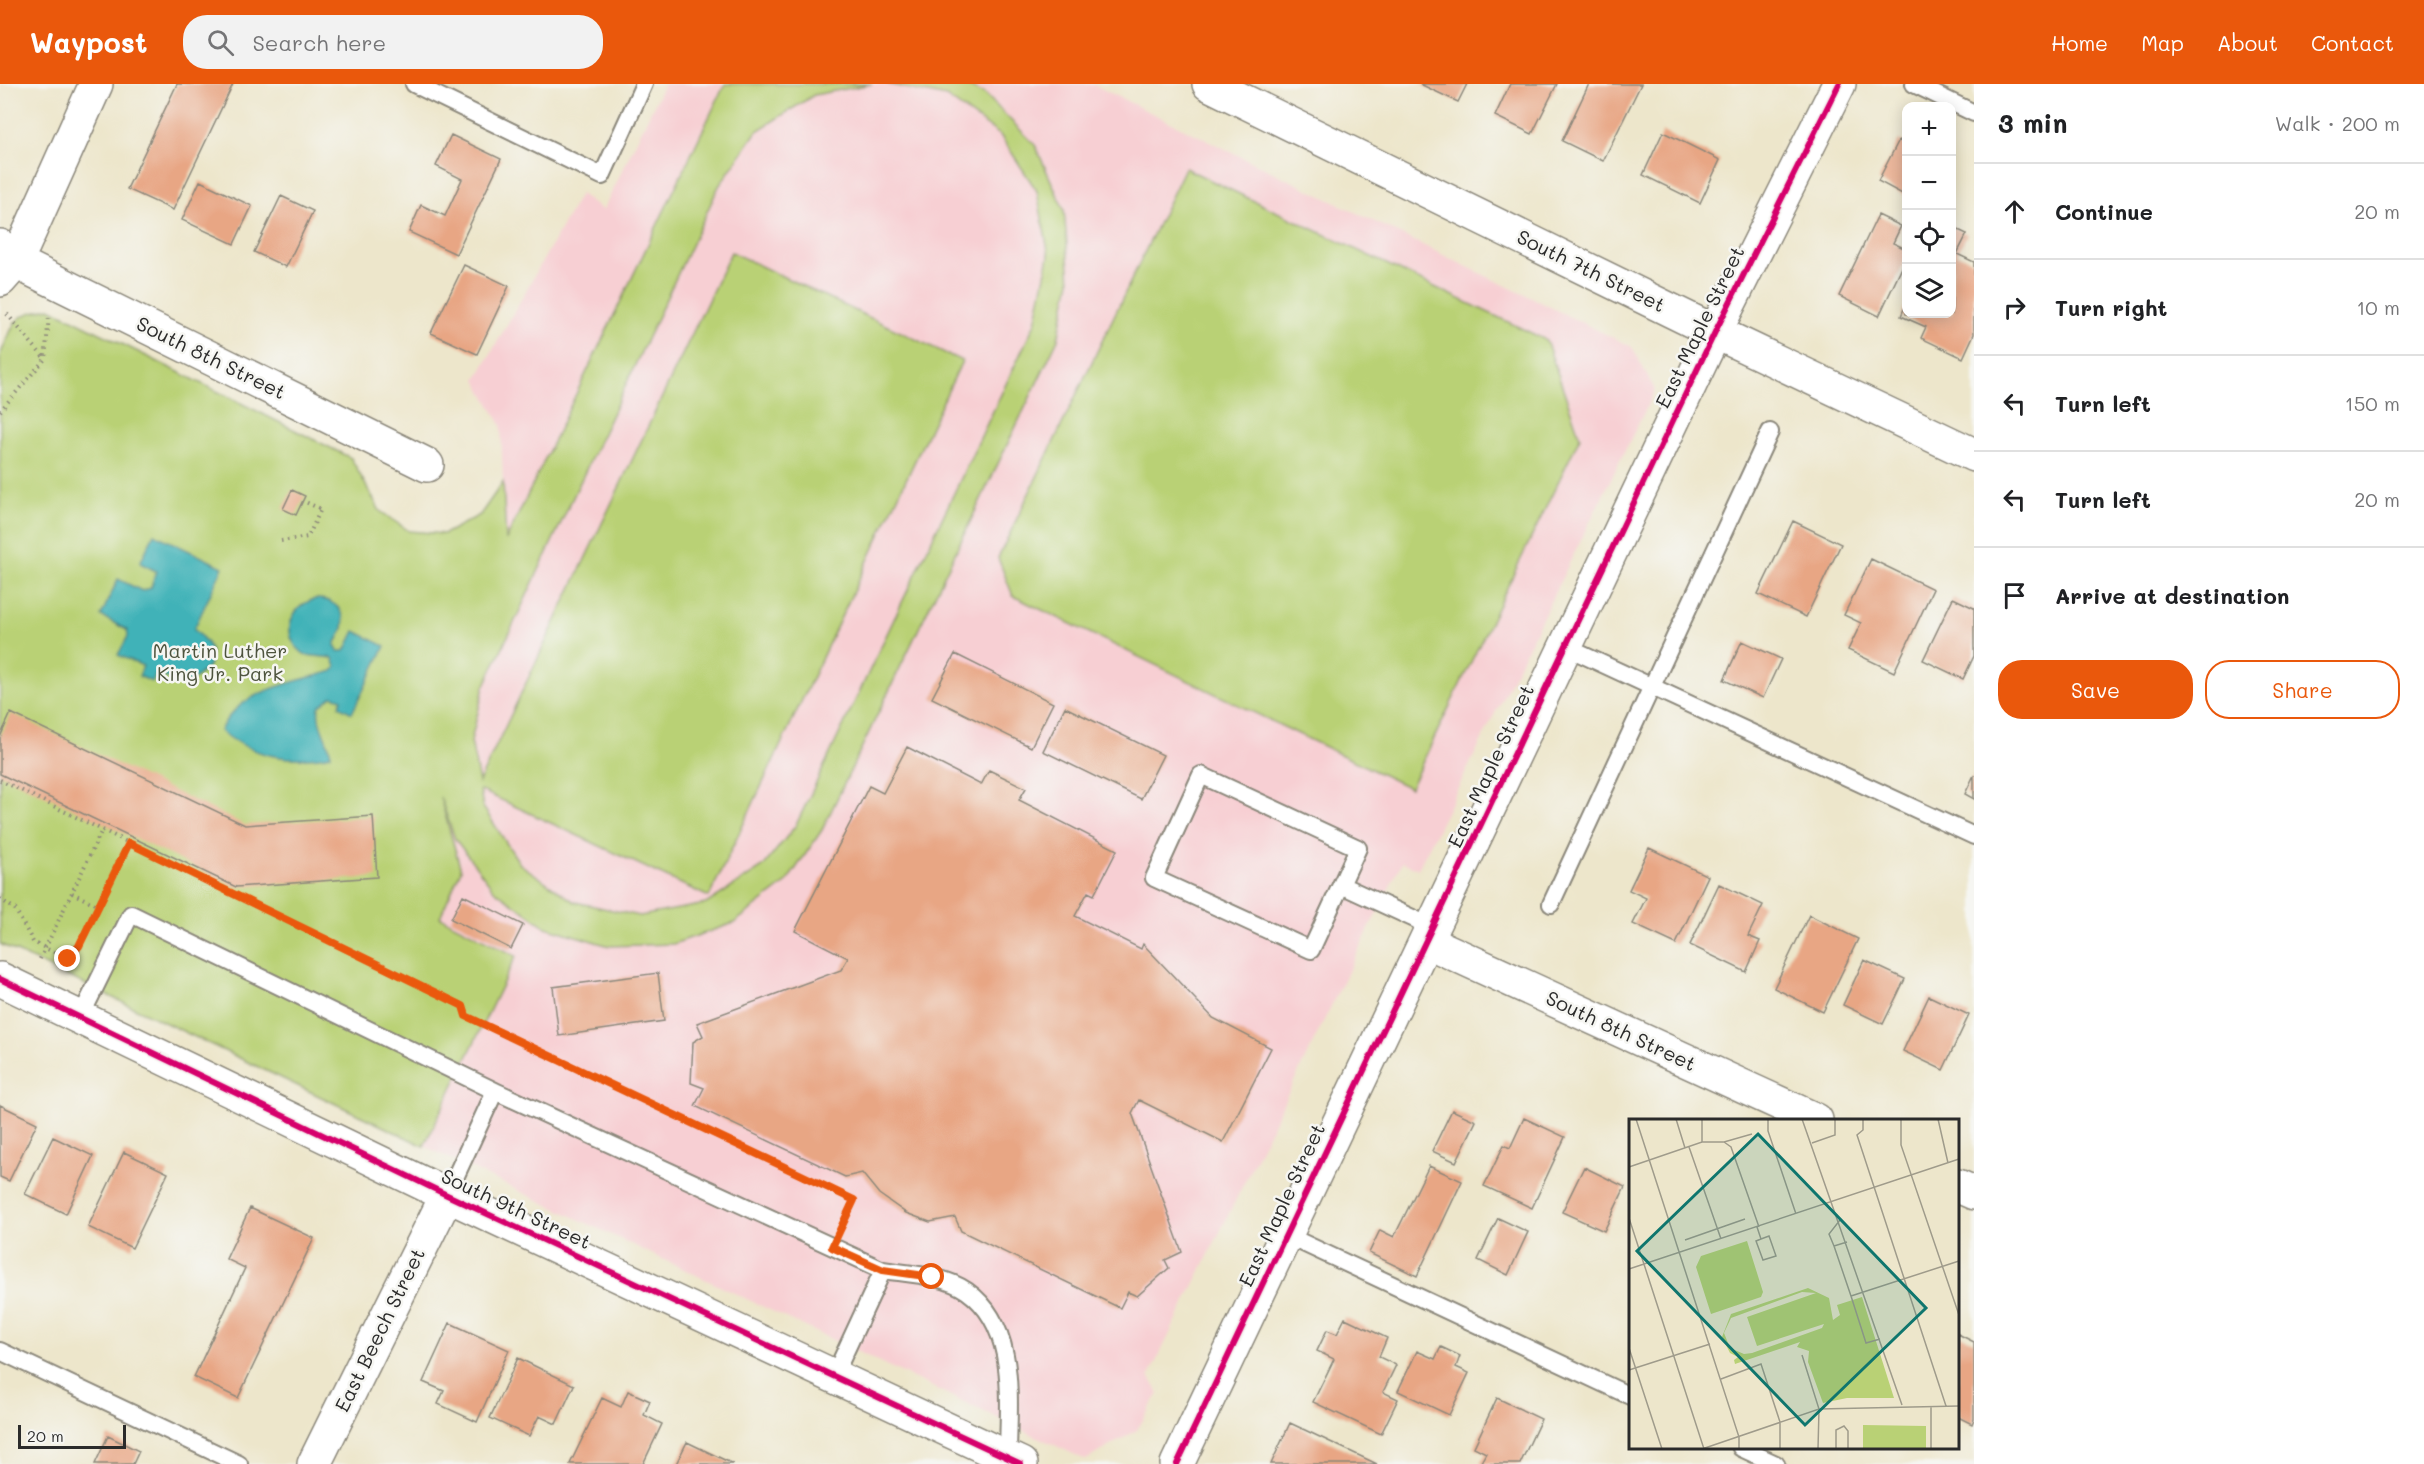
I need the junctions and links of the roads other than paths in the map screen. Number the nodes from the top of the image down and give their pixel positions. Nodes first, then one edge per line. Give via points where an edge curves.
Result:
1 (96, 84) edge
2 (414, 84) edge
3 (644, 84) edge
4 (1209, 84) edge
5 (1839, 84) edge
6 (1914, 84) edge
7 (1974, 113) edge
8 (5, 262) edge
9 (1715, 332) junction
10 (1770, 432) dead end
11 (1974, 455) edge
12 (427, 465) dead end
13 (1566, 647) junction
14 (1651, 687) junction
15 (1974, 836) edge
16 (1341, 885) junction
17 (1551, 904) dead end
18 (1429, 934) junction
19 (13, 985) edge
20 (80, 1018) junction
21 (495, 1091) junction
22 (1814, 1119) edge
23 (1959, 1186) edge
24 (1974, 1193) edge
25 (447, 1195) junction
26 (1286, 1235) junction
27 (883, 1270) junction
28 (0, 1351) edge
29 (834, 1376) junction
30 (1629, 1396) edge
31 (1742, 1449) edge
32 (1014, 1461) edge
33 (239, 1464) edge
34 (314, 1464) edge
35 (1177, 1464) edge
36 (1776, 1464) edge

1 - 8 street
2 - 3 lane via 602,176
4 - 9 street, South 7th Street
5 - 9 street, East Maple Street
6 - 7 lane
8 - 12 street, South 8th Street via 52,279
9 - 11 street, South 7th Street
9 - 13 street, East Maple Street
10 - 14 lane
13 - 14 lane
13 - 18 street, East Maple Street
14 - 15 lane
14 - 17 lane
16 - 16 lane via 1358,848 1202,776 1154,878 1311,950
16 - 18 lane
18 - 22 street, South 8th Street
18 - 26 street, East Maple Street
19 - 20 street, South 9th Street
20 - 21 lane via 131,914
20 - 25 street, South 9th Street
21 - 25 lane
21 - 27 lane
23 - 24 street
25 - 29 street, South 9th Street
25 - 34 street, East Beech Street
26 - 30 lane
26 - 35 street, East Maple Street
27 - 29 lane
27 - 32 lane via 932,1277 966,1290 984,1307 1000,1336 1009,1373
28 - 33 lane
29 - 32 street, South 9th Street
31 - 36 lane

